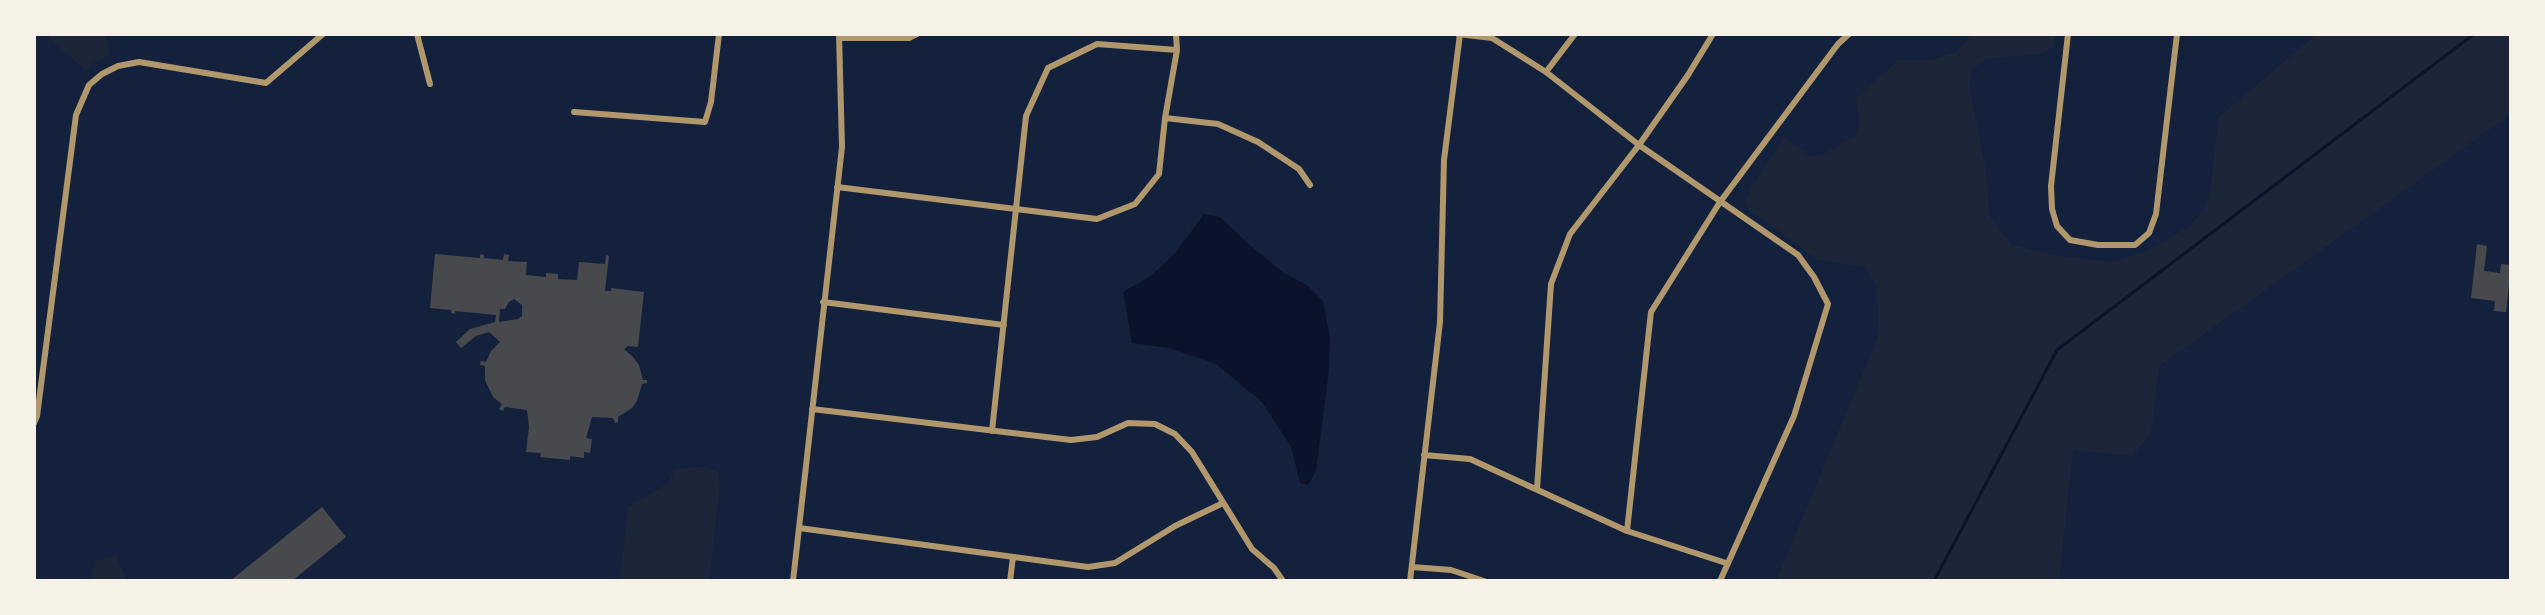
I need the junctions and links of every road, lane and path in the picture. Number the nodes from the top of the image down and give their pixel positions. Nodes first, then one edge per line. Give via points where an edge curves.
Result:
1 (323, 34) edge
2 (417, 34) edge
3 (719, 34) edge
4 (917, 34) edge
5 (1176, 34) edge
6 (1460, 34) edge
7 (1575, 34) edge
8 (1713, 34) edge
9 (1849, 34) edge
10 (2068, 34) edge
11 (2177, 34) edge
12 (839, 36) edge
13 (1177, 50) junction
14 (1546, 72) junction
15 (430, 84) dead end
16 (574, 112) dead end
17 (1165, 118) junction
18 (1639, 145) junction
19 (1310, 185) dead end
20 (837, 187) junction
21 (1720, 202) junction
22 (1017, 209) junction
23 (823, 302) junction
24 (1004, 325) junction
25 (812, 409) junction
26 (34, 423) edge
27 (992, 431) junction
28 (1424, 455) junction
29 (1537, 489) junction
30 (1223, 503) junction
31 (799, 528) junction
32 (1627, 531) junction
33 (1013, 557) junction
34 (1726, 563) junction
35 (1412, 567) junction
36 (793, 581) edge
37 (1010, 581) edge
38 (1283, 581) edge
39 (1410, 581) edge
40 (1484, 581) edge
41 (1720, 581) edge

1 - 26 street via 266,83 139,62 118,66 89,85 76,115
2 - 15 street
3 - 16 street via 705,122
4 - 12 street
5 - 13 street
6 - 14 street via 1492,38
6 - 28 street via 1444,160 1440,322
7 - 14 street
8 - 18 street
9 - 21 street
10 - 11 street via 2052,209 2057,226 2070,240 2098,245 2135,245 2149,233 2156,214
12 - 20 street via 842,147
13 - 17 street
13 - 22 street via 1097,44 1048,68 1026,116
14 - 18 street
17 - 19 street via 1218,124 1258,142 1299,169
17 - 22 street via 1159,174 1135,204 1097,219
18 - 21 street
18 - 29 street via 1570,234 1551,284
20 - 22 street
20 - 23 street
21 - 32 street via 1651,312
21 - 34 street via 1798,255 1828,304 1794,416
22 - 24 street
23 - 24 street
23 - 25 street
24 - 27 street
25 - 27 street
25 - 31 street
27 - 30 street via 1071,440 1097,437 1128,423 1155,424 1175,434 1192,452
28 - 29 street via 1470,459
28 - 35 street
29 - 32 street
30 - 33 street via 1115,563 1088,567
30 - 38 street via 1252,549
31 - 33 street
31 - 36 street
32 - 34 street
33 - 37 street
34 - 41 street
35 - 39 street
35 - 40 street via 1451,570

